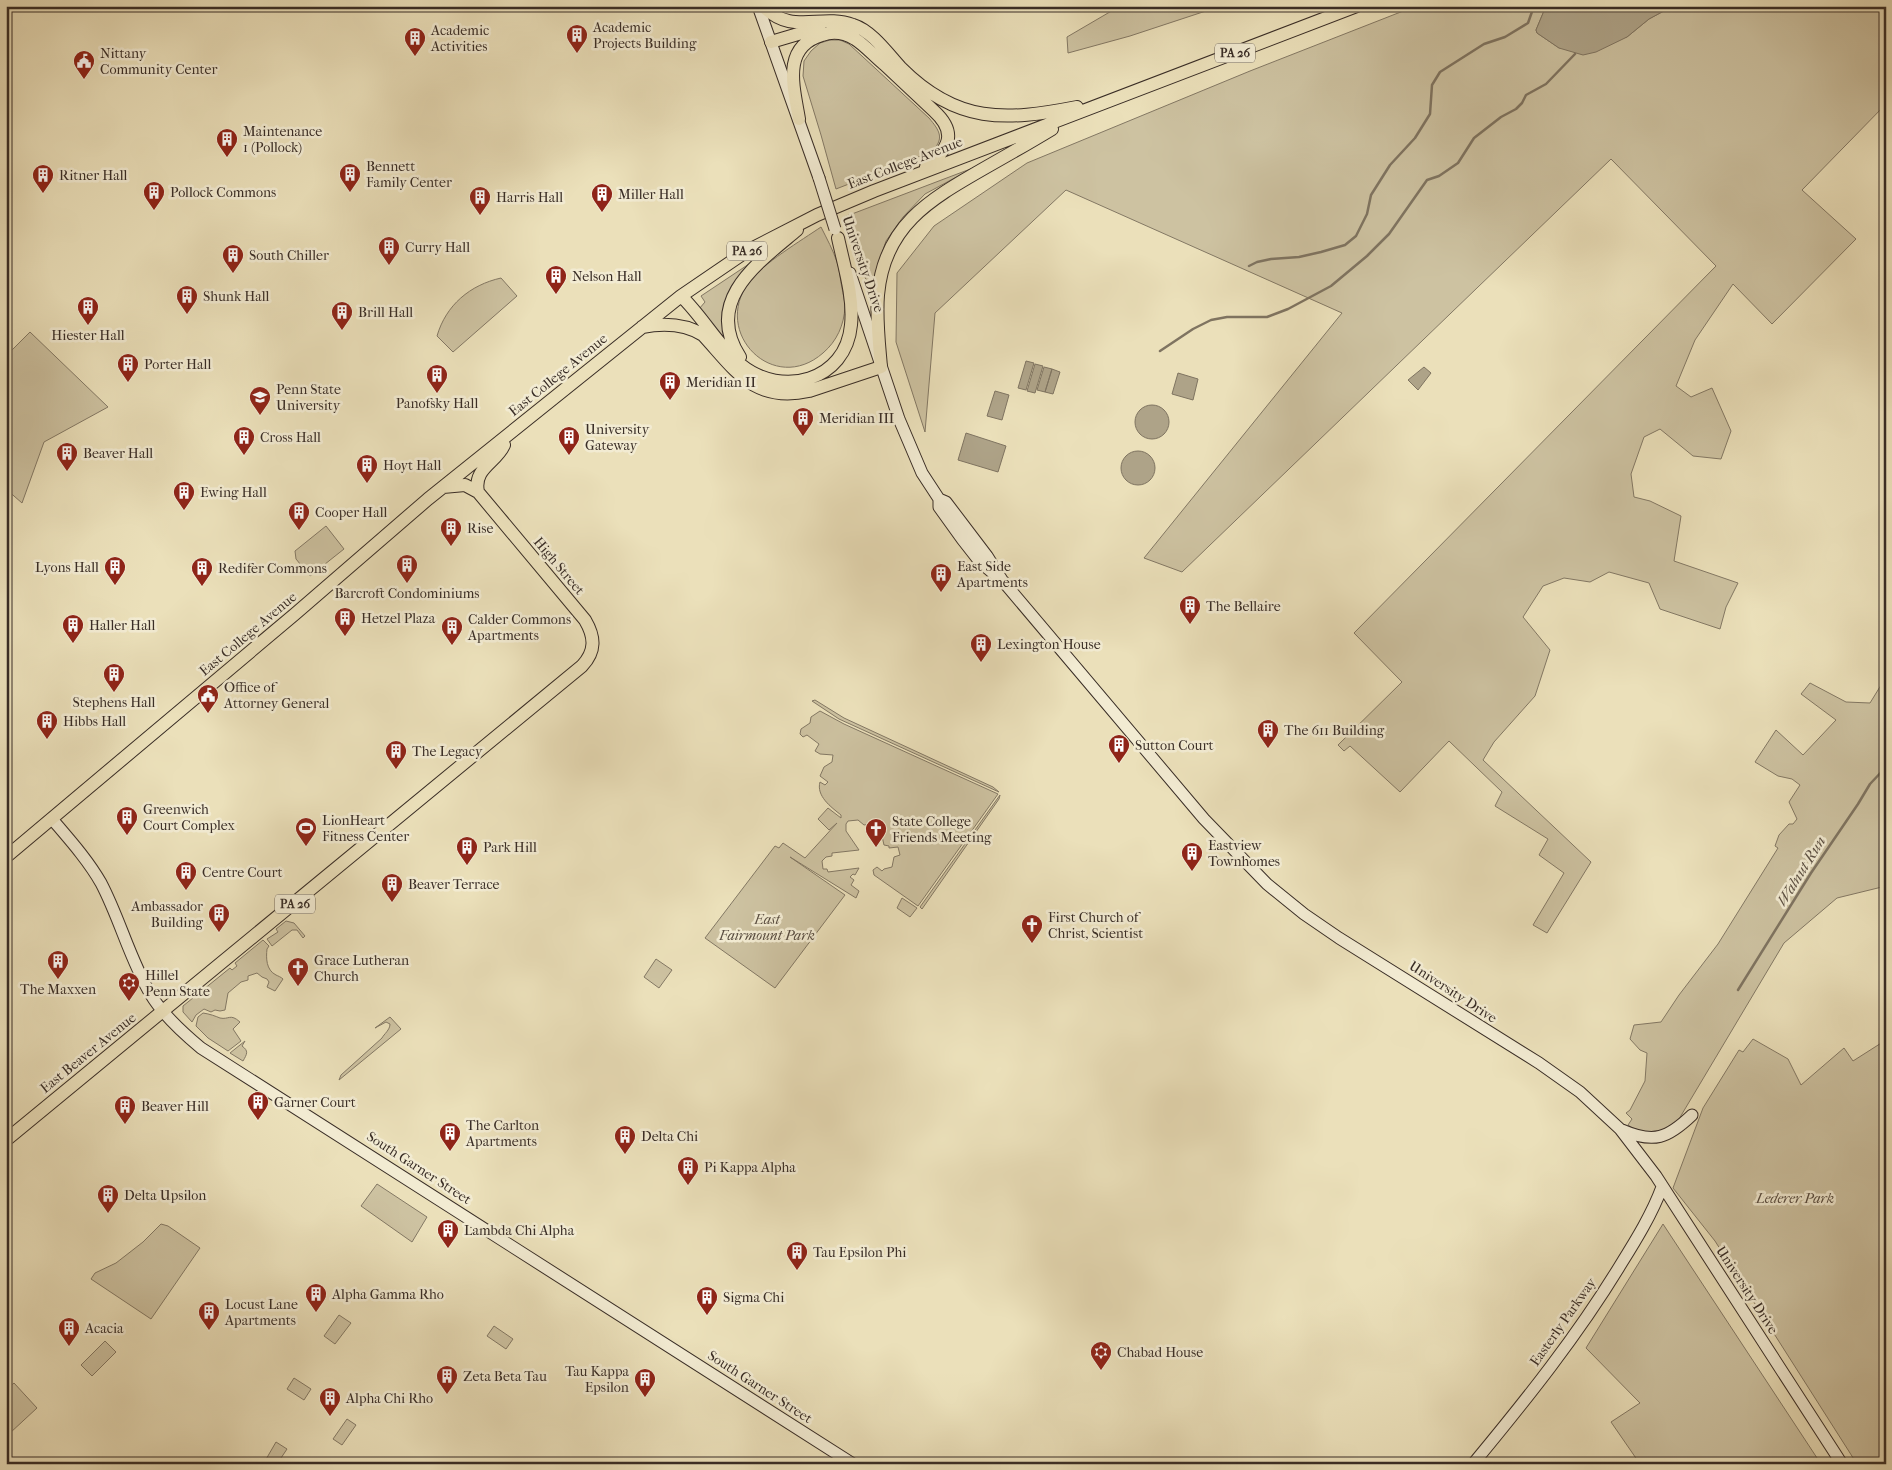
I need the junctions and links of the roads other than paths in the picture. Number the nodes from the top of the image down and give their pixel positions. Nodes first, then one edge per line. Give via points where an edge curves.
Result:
1 (758, 6) edge
2 (763, 6) edge
3 (1357, 6) edge
4 (826, 22) junction
5 (771, 42) junction
6 (1112, 100) junction
7 (1087, 110) junction
8 (799, 119) junction
9 (918, 174) junction
10 (817, 214) junction
11 (837, 234) junction
12 (681, 296) junction
13 (642, 327) junction
14 (881, 367) junction
15 (753, 372) junction
16 (509, 433) junction
17 (442, 487) junction
18 (478, 492) junction
19 (582, 666) joint
20 (52, 820) junction
21 (6, 857) edge
22 (163, 1011) junction
23 (1692, 1115) dead end
24 (1620, 1129) junction
25 (6, 1140) edge
26 (1662, 1187) junction
27 (853, 1464) edge
28 (1473, 1464) edge
29 (1842, 1464) edge

1 - 5 main road, University Drive
2 - 4 main road via 784,21
3 - 6 main road, East College Avenue / PA 26
4 - 5 main road via 815,29
4 - 6 main road via 843,22 859,27 909,76 959,109 994,116 1028,116
5 - 8 main road, University Drive
6 - 7 main road, East College Avenue / PA 26
7 - 9 main road, East College Avenue / PA 26
7 - 14 main road via 944,191 910,220 888,255 878,293
8 - 9 main road via 792,83 799,52 807,42 825,34 838,33 853,38 934,110 947,127 946,148
8 - 11 main road, University Drive, bridge
9 - 10 main road, East College Avenue / PA 26
10 - 12 main road, East College Avenue / PA 26 via 747,250
10 - 15 main road via 758,264 733,294 728,316 730,334 737,352
11 - 14 main road, University Drive
11 - 15 main road via 852,315 842,353 823,372 799,382 777,381
12 - 13 main road, East College Avenue / PA 26
12 - 15 main road via 734,358
13 - 14 main road via 670,325 698,332 739,375 756,386 778,393 809,390
13 - 16 main road, East College Avenue / PA 26
14 - 24 main road, University Drive via 922,473 939,499 939,507 962,539 980,562 1002,580 1204,819 1267,884 1340,938 1563,1079
16 - 17 main road, East College Avenue / PA 26
16 - 18 main road, East College Avenue / PA 26 via 502,448 478,476
17 - 18 main road via 465,485
17 - 20 main road, East College Avenue / PA 26
18 - 19 main road, High Street / PA 26 via 586,620 594,644
19 - 22 main road, East Beaver Avenue / PA 26
20 - 21 main road, East College Avenue / PA 26
20 - 22 main road, South Garner Street via 85,859 100,883 144,982
22 - 25 main road, East Beaver Avenue / PA 26
22 - 27 main road, South Garner Street via 212,1056
23 - 24 main road via 1675,1130 1659,1137 1639,1137
24 - 26 main road, University Drive
26 - 28 main road, Easterly Parkway via 1625,1257 1580,1327 1522,1406
26 - 29 main road, University Drive

